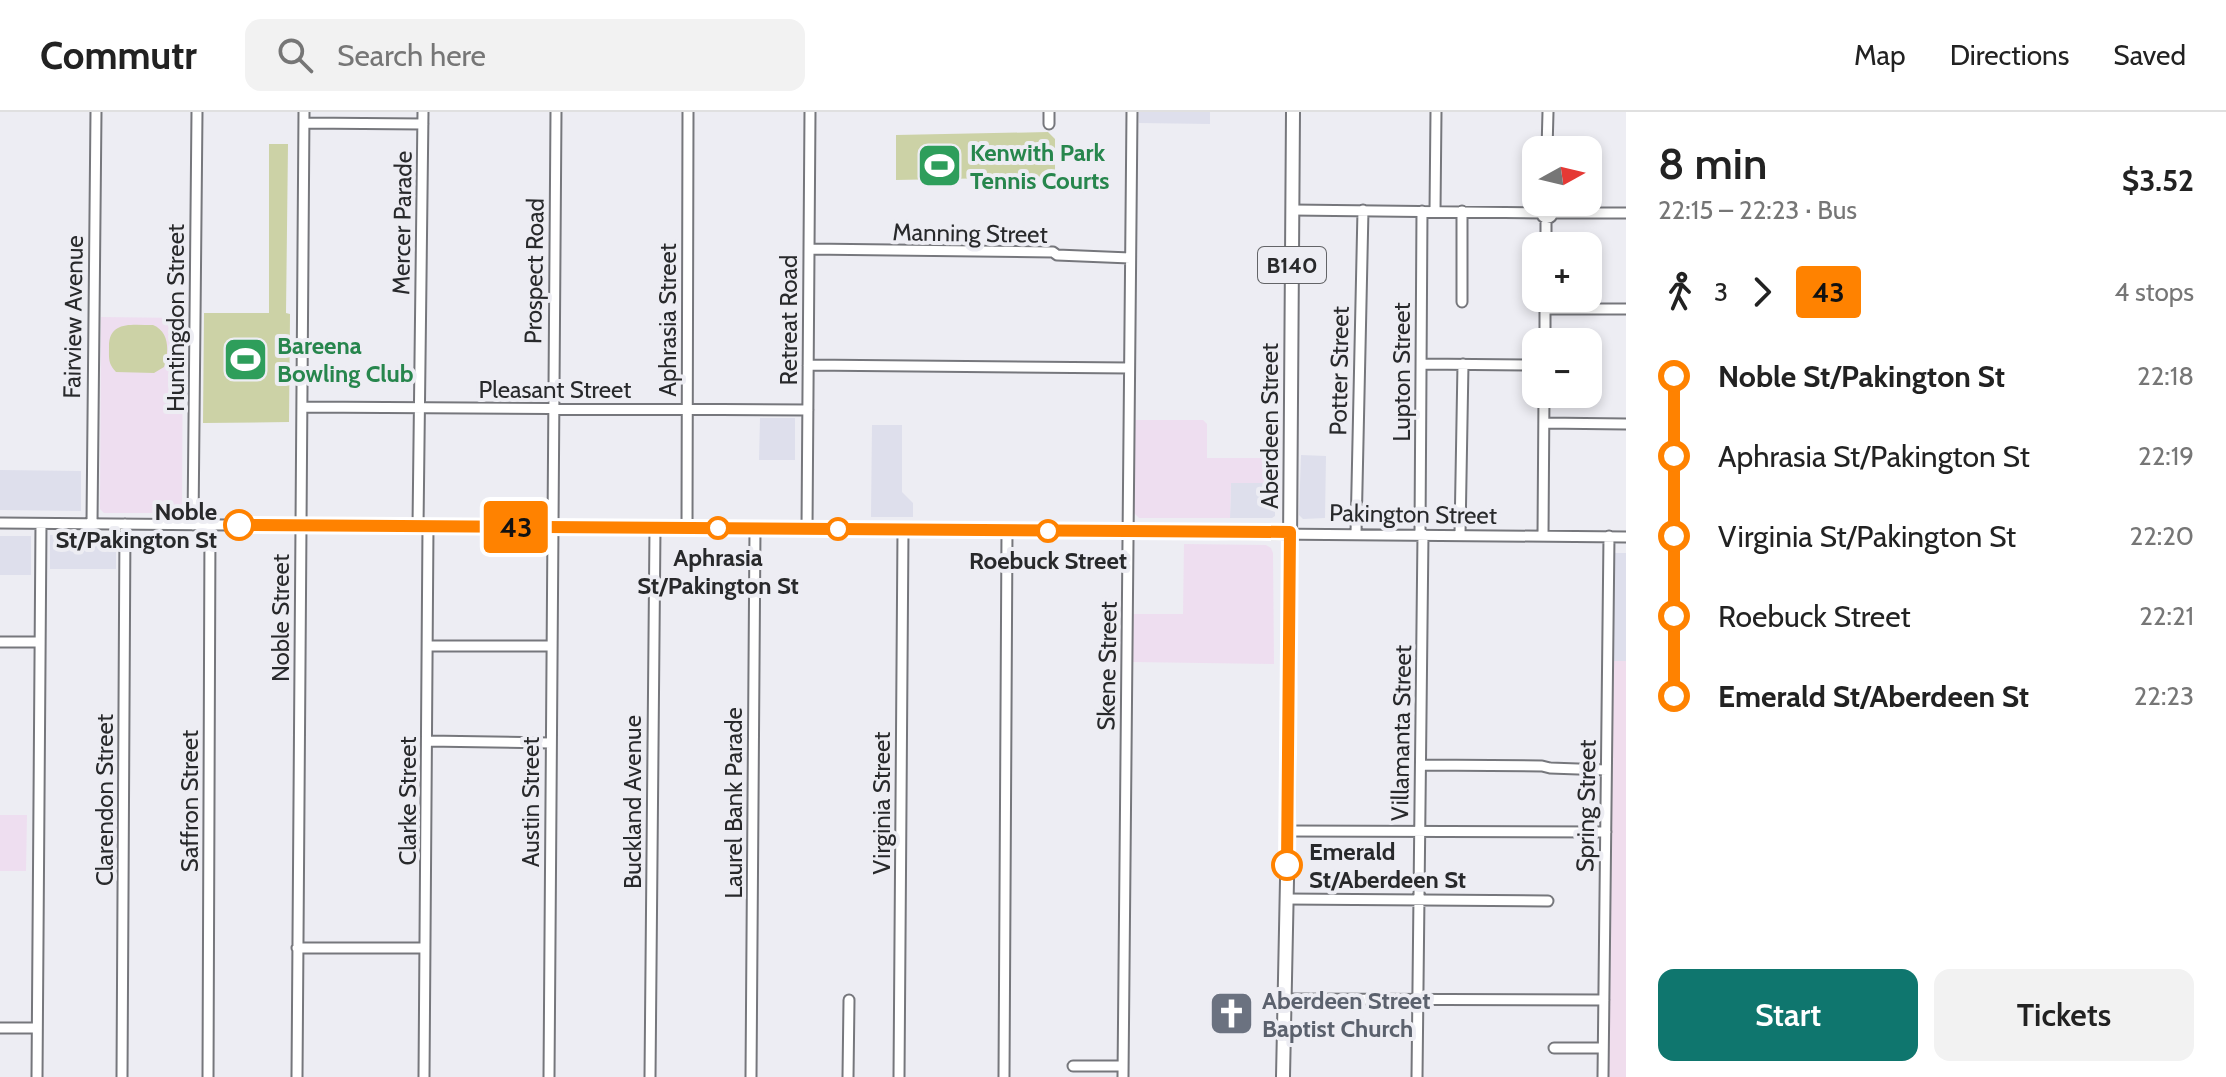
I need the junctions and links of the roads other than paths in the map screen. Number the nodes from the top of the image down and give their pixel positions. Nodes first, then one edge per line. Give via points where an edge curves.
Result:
1 (96, 112) edge
2 (197, 112) edge
3 (423, 112) edge
4 (556, 112) edge
5 (688, 112) edge
6 (810, 112) edge
7 (1049, 112) edge
8 (1132, 112) edge
9 (1293, 112) edge
10 (1436, 112) edge
11 (1548, 112) edge
12 (304, 117) edge
13 (423, 124) junction
14 (1049, 124) dead end
15 (1547, 136) edge
16 (1292, 210) junction
17 (1363, 210) junction
18 (1422, 211) junction
19 (1435, 211) junction
20 (1462, 211) junction
21 (1522, 211) edge
22 (1602, 212) edge
23 (1626, 213) edge
24 (809, 249) junction
25 (1130, 258) junction
26 (1462, 302) dead end
27 (1602, 307) edge
28 (1626, 309) edge
29 (1421, 364) junction
30 (1463, 364) junction
31 (808, 365) junction
32 (1522, 365) edge
33 (1129, 368) junction
34 (302, 407) junction
35 (553, 408) junction
36 (1544, 408) edge
37 (419, 409) junction
38 (687, 410) junction
39 (808, 410) junction
40 (1544, 423) junction
41 (1626, 424) edge
42 (0, 523) edge
43 (92, 523) junction
44 (41, 524) junction
45 (125, 524) junction
46 (193, 525) junction
47 (210, 525) junction
48 (301, 525) junction
49 (423, 526) junction
50 (552, 527) junction
51 (655, 528) junction
52 (687, 528) junction
53 (755, 529) junction
54 (807, 529) junction
55 (903, 530) junction
56 (1007, 530) junction
57 (1128, 532) junction
58 (1290, 532) junction
59 (1356, 533) junction
60 (1422, 534) junction
61 (1460, 534) junction
62 (1543, 536) junction
63 (1609, 536) junction
64 (1626, 537) edge
65 (0, 642) edge
66 (39, 642) junction
67 (428, 646) junction
68 (551, 646) junction
69 (427, 741) junction
70 (551, 743) junction
71 (1421, 765) junction
72 (1606, 770) junction
73 (1288, 831) junction
74 (1420, 832) junction
75 (1606, 832) junction
76 (1286, 899) junction
77 (1419, 900) junction
78 (1548, 901) dead end
79 (297, 948) junction
80 (425, 948) junction
81 (1284, 999) junction
82 (1418, 999) junction
83 (849, 1000) dead end
84 (1604, 1000) junction
85 (0, 1028) edge
86 (37, 1028) junction
87 (1554, 1048) dead end
88 (1603, 1048) junction
89 (1073, 1066) dead end
90 (1123, 1066) junction
91 (37, 1077) edge
92 (122, 1077) edge
93 (208, 1077) edge
94 (297, 1077) edge
95 (424, 1077) edge
96 (549, 1077) edge
97 (650, 1077) edge
98 (751, 1077) edge
99 (848, 1077) edge
100 (899, 1077) edge
101 (1004, 1077) edge
102 (1123, 1077) edge
103 (1283, 1077) edge
104 (1417, 1077) edge
105 (1603, 1077) edge

1 - 43 street, Fairview Avenue
2 - 46 street, Huntingdon Street
3 - 13 street, Mercer Parade
4 - 35 street, Prospect Road
5 - 38 street, Aphrasia Street
6 - 24 street, Retreat Road
7 - 14 street
8 - 25 street, Skene Street
9 - 16 main road, Aberdeen Street / B140
10 - 19 street
11 - 15 street
12 - 13 street
12 - 34 street, Noble Street
13 - 37 street, Mercer Parade
16 - 17 street
16 - 58 main road, Aberdeen Street / B140
17 - 18 street
17 - 59 street, Potter Street
18 - 19 street
18 - 29 street, Lupton Street
19 - 20 street
20 - 21 street
20 - 26 street
22 - 23 street
24 - 25 street, Manning Street
24 - 31 street, Retreat Road
25 - 33 street, Skene Street
27 - 28 street
29 - 30 street
29 - 60 street, Lupton Street
30 - 32 street
30 - 61 street
31 - 33 street
31 - 39 street, Retreat Road
33 - 57 street, Skene Street
34 - 37 street, Pleasant Street
34 - 48 street, Noble Street
35 - 37 street, Pleasant Street
35 - 38 street, Pleasant Street
35 - 50 street, Prospect Road
36 - 40 street
37 - 49 street, Mercer Parade
38 - 39 street, Pleasant Street
38 - 52 street, Aphrasia Street
39 - 54 street, Retreat Road
40 - 41 street
40 - 62 street
42 - 44 street, Pakington Street
43 - 44 street, Pakington Street
43 - 45 street, Pakington Street
44 - 66 street
45 - 46 street, Pakington Street
45 - 92 street, Clarendon Street
46 - 47 street, Pakington Street
47 - 48 street, Pakington Street
47 - 93 street, Saffron Street
48 - 49 street, Pakington Street
48 - 79 street, Noble Street
49 - 50 street, Pakington Street
49 - 67 street, Clarke Street
50 - 51 street, Pakington Street
50 - 68 street, Austin Street
51 - 52 street, Pakington Street
51 - 97 street, Buckland Avenue
52 - 53 street, Pakington Street
53 - 54 street, Pakington Street
53 - 98 street, Laurel Bank Parade
54 - 55 street, Pakington Street
55 - 56 street, Pakington Street
55 - 100 street, Virginia Street
56 - 57 street, Pakington Street
56 - 101 street
57 - 58 street, Pakington Street
57 - 90 street, Skene Street
58 - 59 street, Pakington Street
58 - 73 main road, Aberdeen Street / B140
59 - 60 street, Pakington Street
60 - 61 street, Pakington Street
60 - 71 street, Villamanta Street
61 - 62 street, Pakington Street
62 - 63 street, Pakington Street
63 - 64 street, Pakington Street
63 - 72 street, Spring Street
65 - 66 street
66 - 86 street
67 - 68 street
67 - 69 street, Clarke Street
68 - 70 street, Austin Street
69 - 70 street
69 - 80 street, Clarke Street
70 - 96 street, Austin Street
71 - 72 street
71 - 74 street, Villamanta Street
72 - 75 street, Spring Street
73 - 74 street
73 - 76 main road, Aberdeen Street / B140
74 - 75 street
74 - 77 street, Villamanta Street
75 - 84 street, Spring Street
76 - 77 street
76 - 81 main road, Aberdeen Street / B140
77 - 78 street
77 - 82 street, Villamanta Street
79 - 80 street
79 - 94 street, Noble Street
80 - 95 street, Clarke Street
81 - 82 street
81 - 103 main road, Aberdeen Street / B140
82 - 84 street
82 - 104 street, Villamanta Street
83 - 99 street
84 - 88 street, Spring Street
85 - 86 street
86 - 91 street
87 - 88 street
88 - 105 street, Spring Street
89 - 90 street
90 - 102 street, Skene Street

